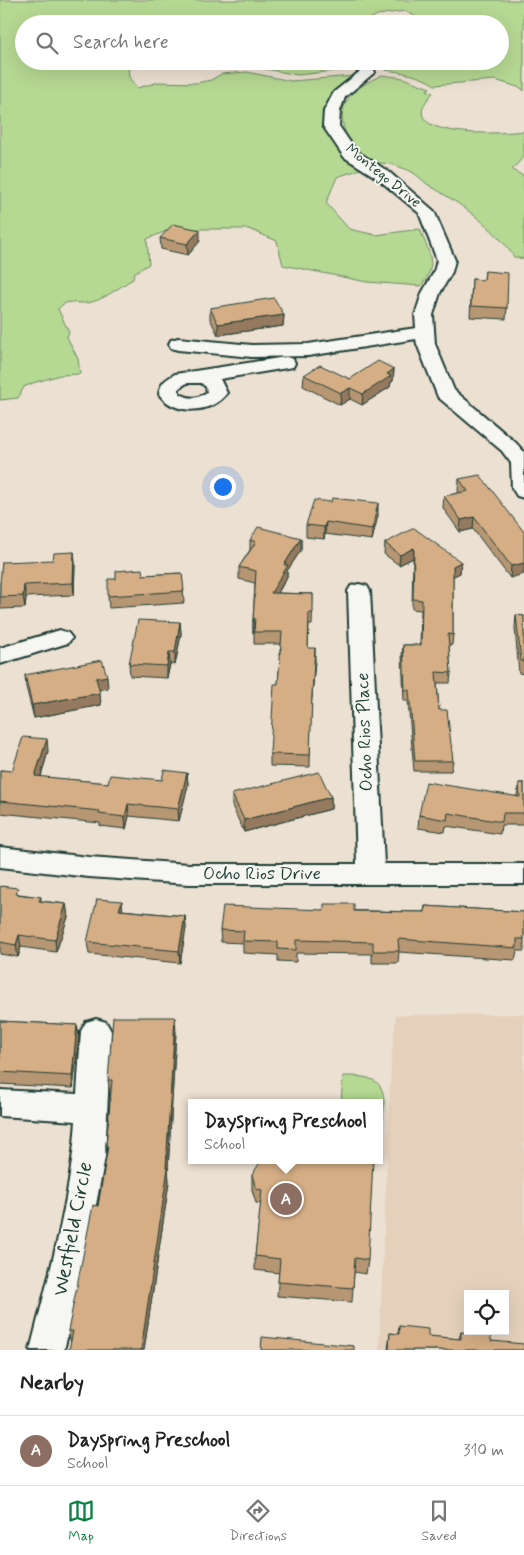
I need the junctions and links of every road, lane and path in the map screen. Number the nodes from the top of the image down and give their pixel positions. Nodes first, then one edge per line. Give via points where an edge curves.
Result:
1 (368, 72) dead end
2 (426, 338) junction
3 (178, 344) dead end
4 (198, 377) dead end
5 (524, 492) edge
6 (359, 591) dead end
7 (60, 638) dead end
8 (0, 656) edge
9 (0, 857) edge
10 (370, 874) junction
11 (524, 874) edge
12 (96, 1031) dead end
13 (0, 1102) edge
14 (93, 1107) junction
15 (47, 1350) edge

1 - 2 street, Montego Drive via 339,96 332,111 331,126 350,154 383,175 426,211 437,234 446,260 424,315
2 - 3 street via 252,352
2 - 4 street
2 - 5 street, Montego Drive via 445,393 509,447 521,462
6 - 10 street, Ocho Rios Place
7 - 8 street
9 - 10 street, Ocho Rios Drive via 90,868 189,874
10 - 11 street, Ocho Rios Drive
12 - 14 street, Westfield Circle
13 - 14 street
14 - 15 street, Westfield Circle via 89,1156

